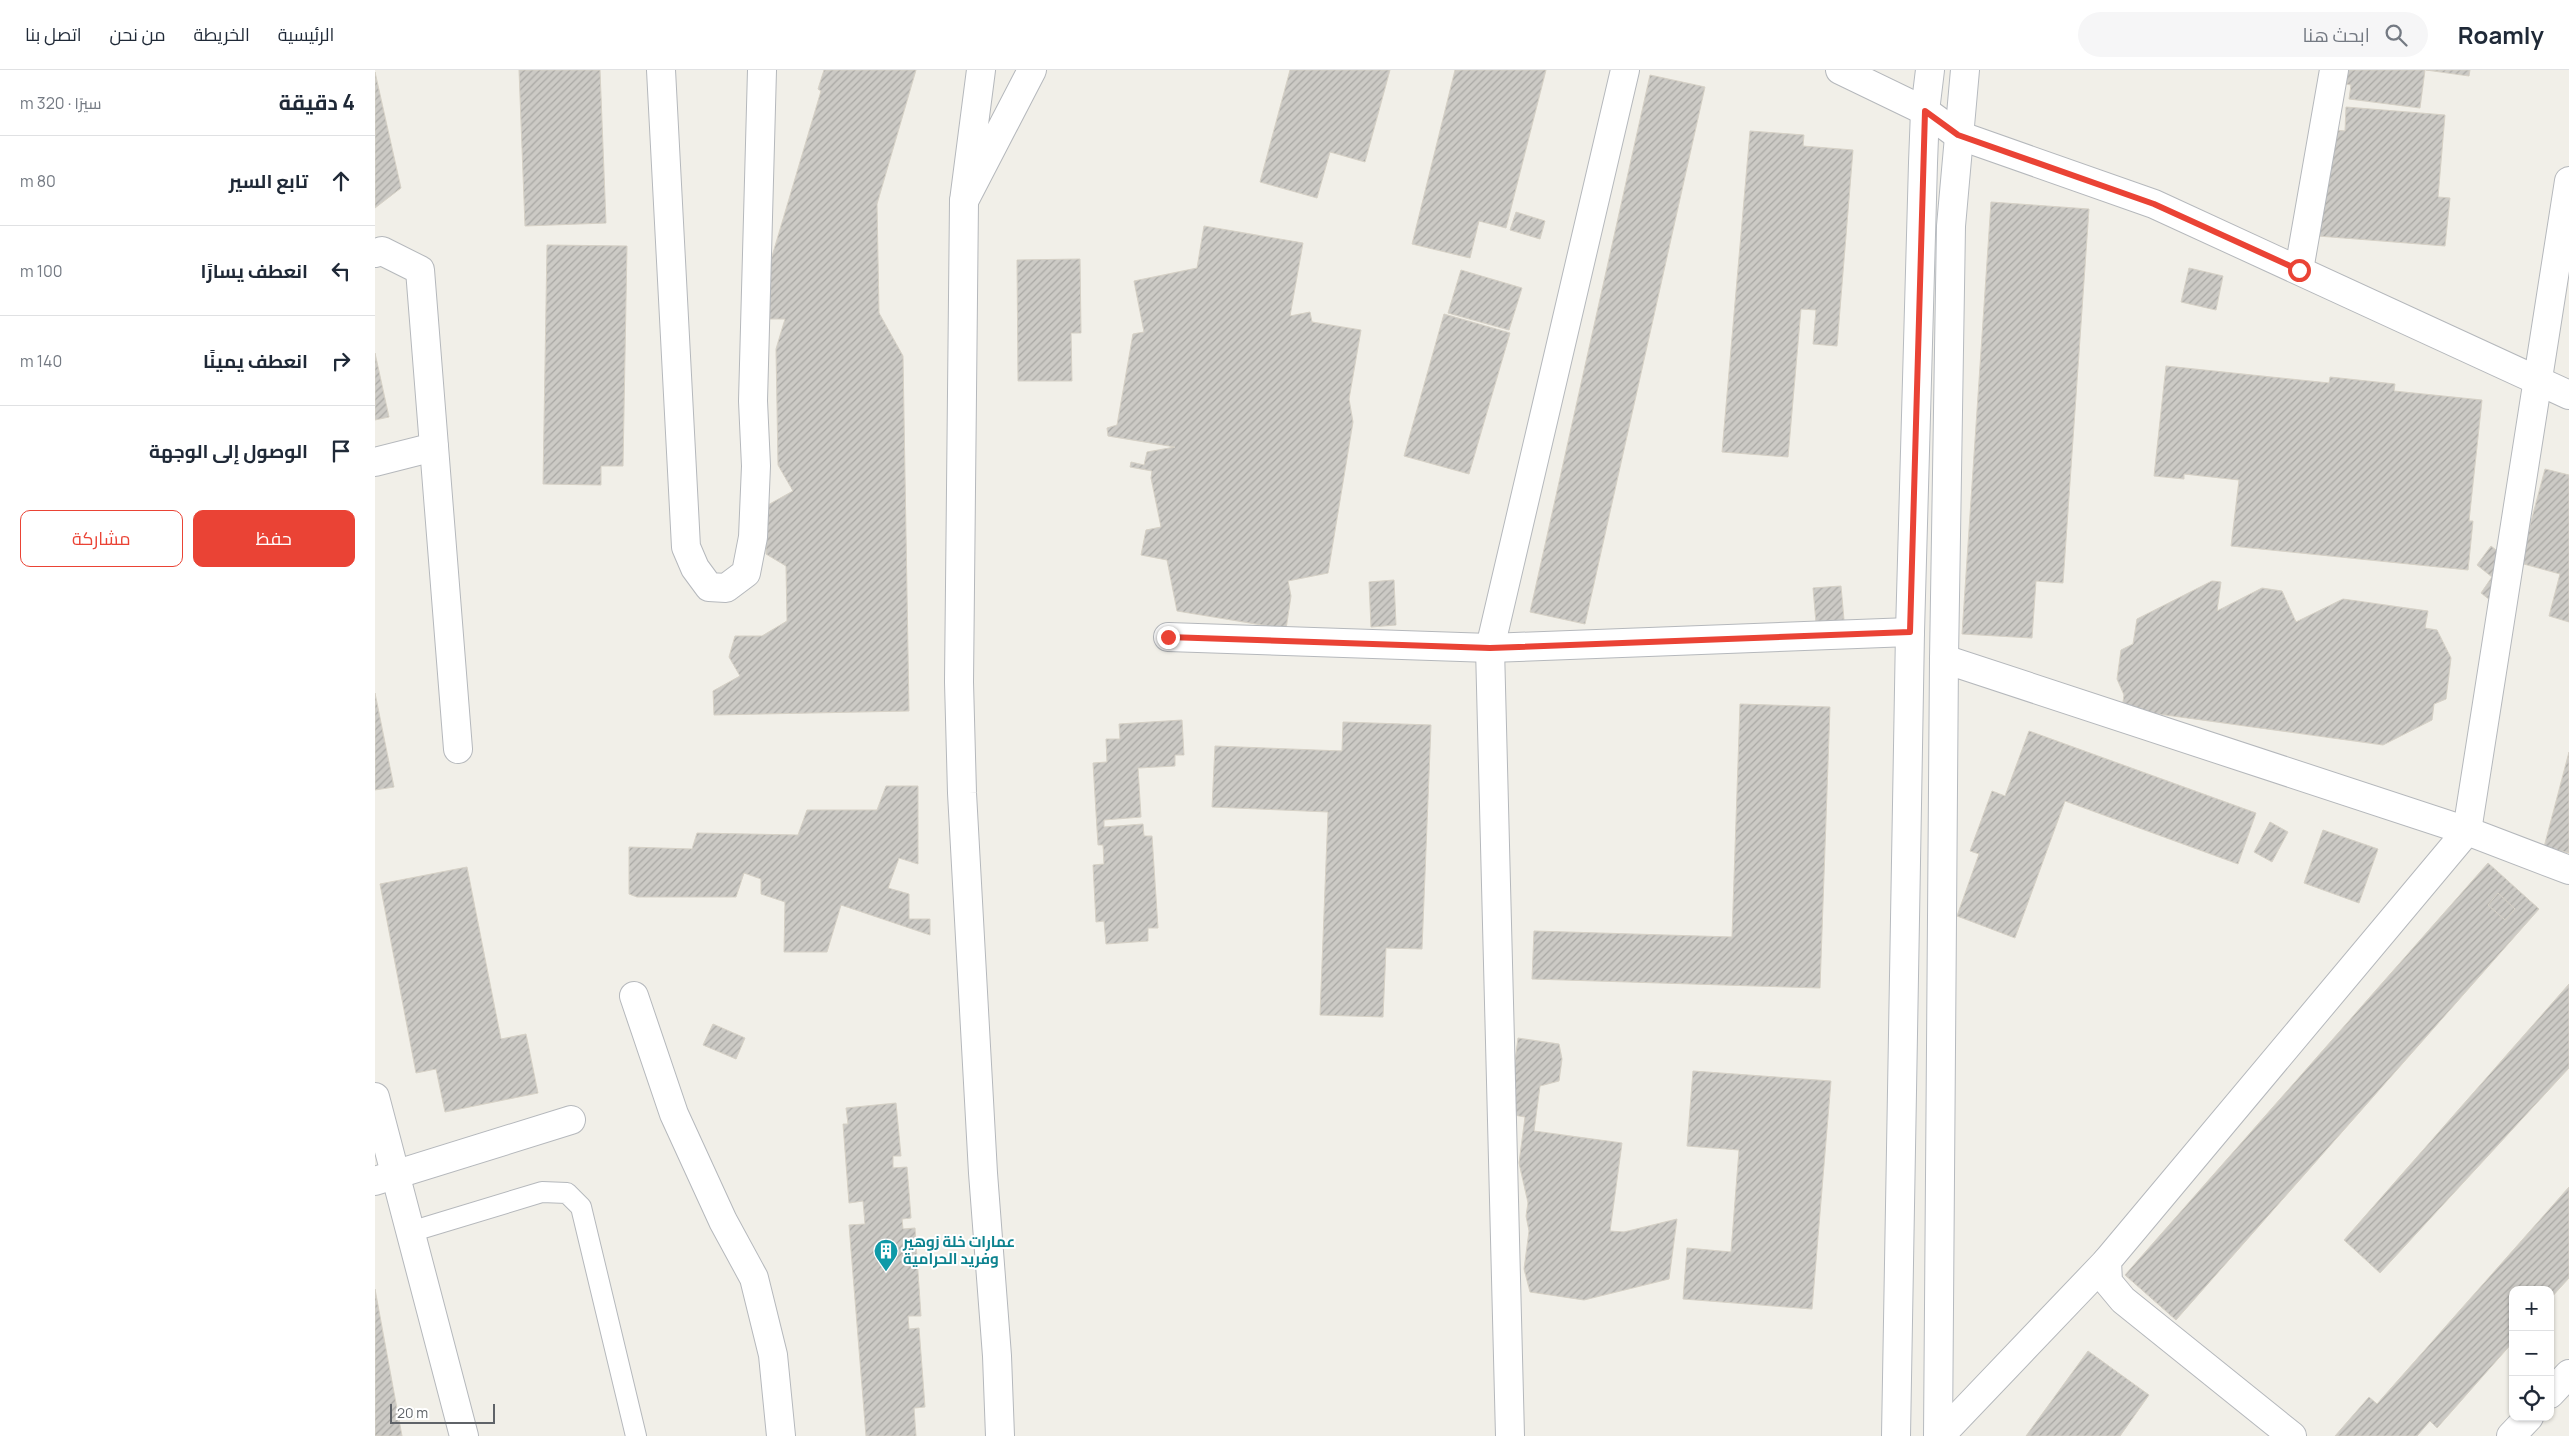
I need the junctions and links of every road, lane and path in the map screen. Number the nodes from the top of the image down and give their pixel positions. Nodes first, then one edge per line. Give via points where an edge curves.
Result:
1 (661, 70) edge
2 (762, 70) edge
3 (981, 70) edge
4 (1032, 70) edge
5 (1625, 70) edge
6 (1840, 70) edge
7 (1930, 70) edge
8 (1965, 70) edge
9 (2334, 70) edge
10 (1925, 111) junction
11 (1958, 135) junction
12 (2569, 181) edge
13 (964, 201) junction
14 (375, 253) edge
15 (2299, 270) junction
16 (2538, 381) junction
17 (2569, 395) edge
18 (435, 447) junction
19 (375, 462) edge
20 (1910, 632) junction
21 (1168, 637) dead end
22 (1490, 648) junction
23 (1943, 659) junction
24 (458, 749) dead end
25 (2467, 831) junction
26 (2569, 870) edge
27 (635, 996) dead end
28 (375, 1097) edge
29 (571, 1120) dead end
30 (385, 1178) edge
31 (410, 1232) junction
32 (2107, 1261) junction
33 (2569, 1374) edge
34 (2554, 1390) edge
35 (2525, 1421) edge
36 (464, 1436) edge
37 (636, 1436) edge
38 (781, 1436) edge
39 (1000, 1436) edge
40 (1510, 1436) edge
41 (1896, 1436) edge
42 (1939, 1436) edge
43 (2292, 1436) edge
44 (2511, 1436) edge

1 - 2 street via 685,547 709,587 726,588 745,573 753,537 756,466 753,401
3 - 13 street
4 - 13 street
5 - 22 street
6 - 10 street
7 - 10 street
8 - 11 street
9 - 15 street
10 - 11 street
10 - 20 street
11 - 15 street via 2154,204
11 - 23 street via 1951,226
12 - 16 street
13 - 39 street via 959,682 961,793
14 - 18 street via 382,251 420,270
15 - 16 street
16 - 17 street
16 - 25 street
18 - 19 street
18 - 24 street
20 - 22 street
20 - 41 street
21 - 22 street
22 - 40 street
23 - 25 street
23 - 42 street
25 - 26 street
25 - 32 street
27 - 38 street via 674,1114 723,1221 755,1278 773,1355
28 - 30 street
29 - 30 street
30 - 31 street
31 - 36 street
31 - 37 lane via 542,1192 567,1193 581,1207
32 - 42 street
32 - 43 street via 2108,1282 2123,1300
33 - 34 street
35 - 44 street

